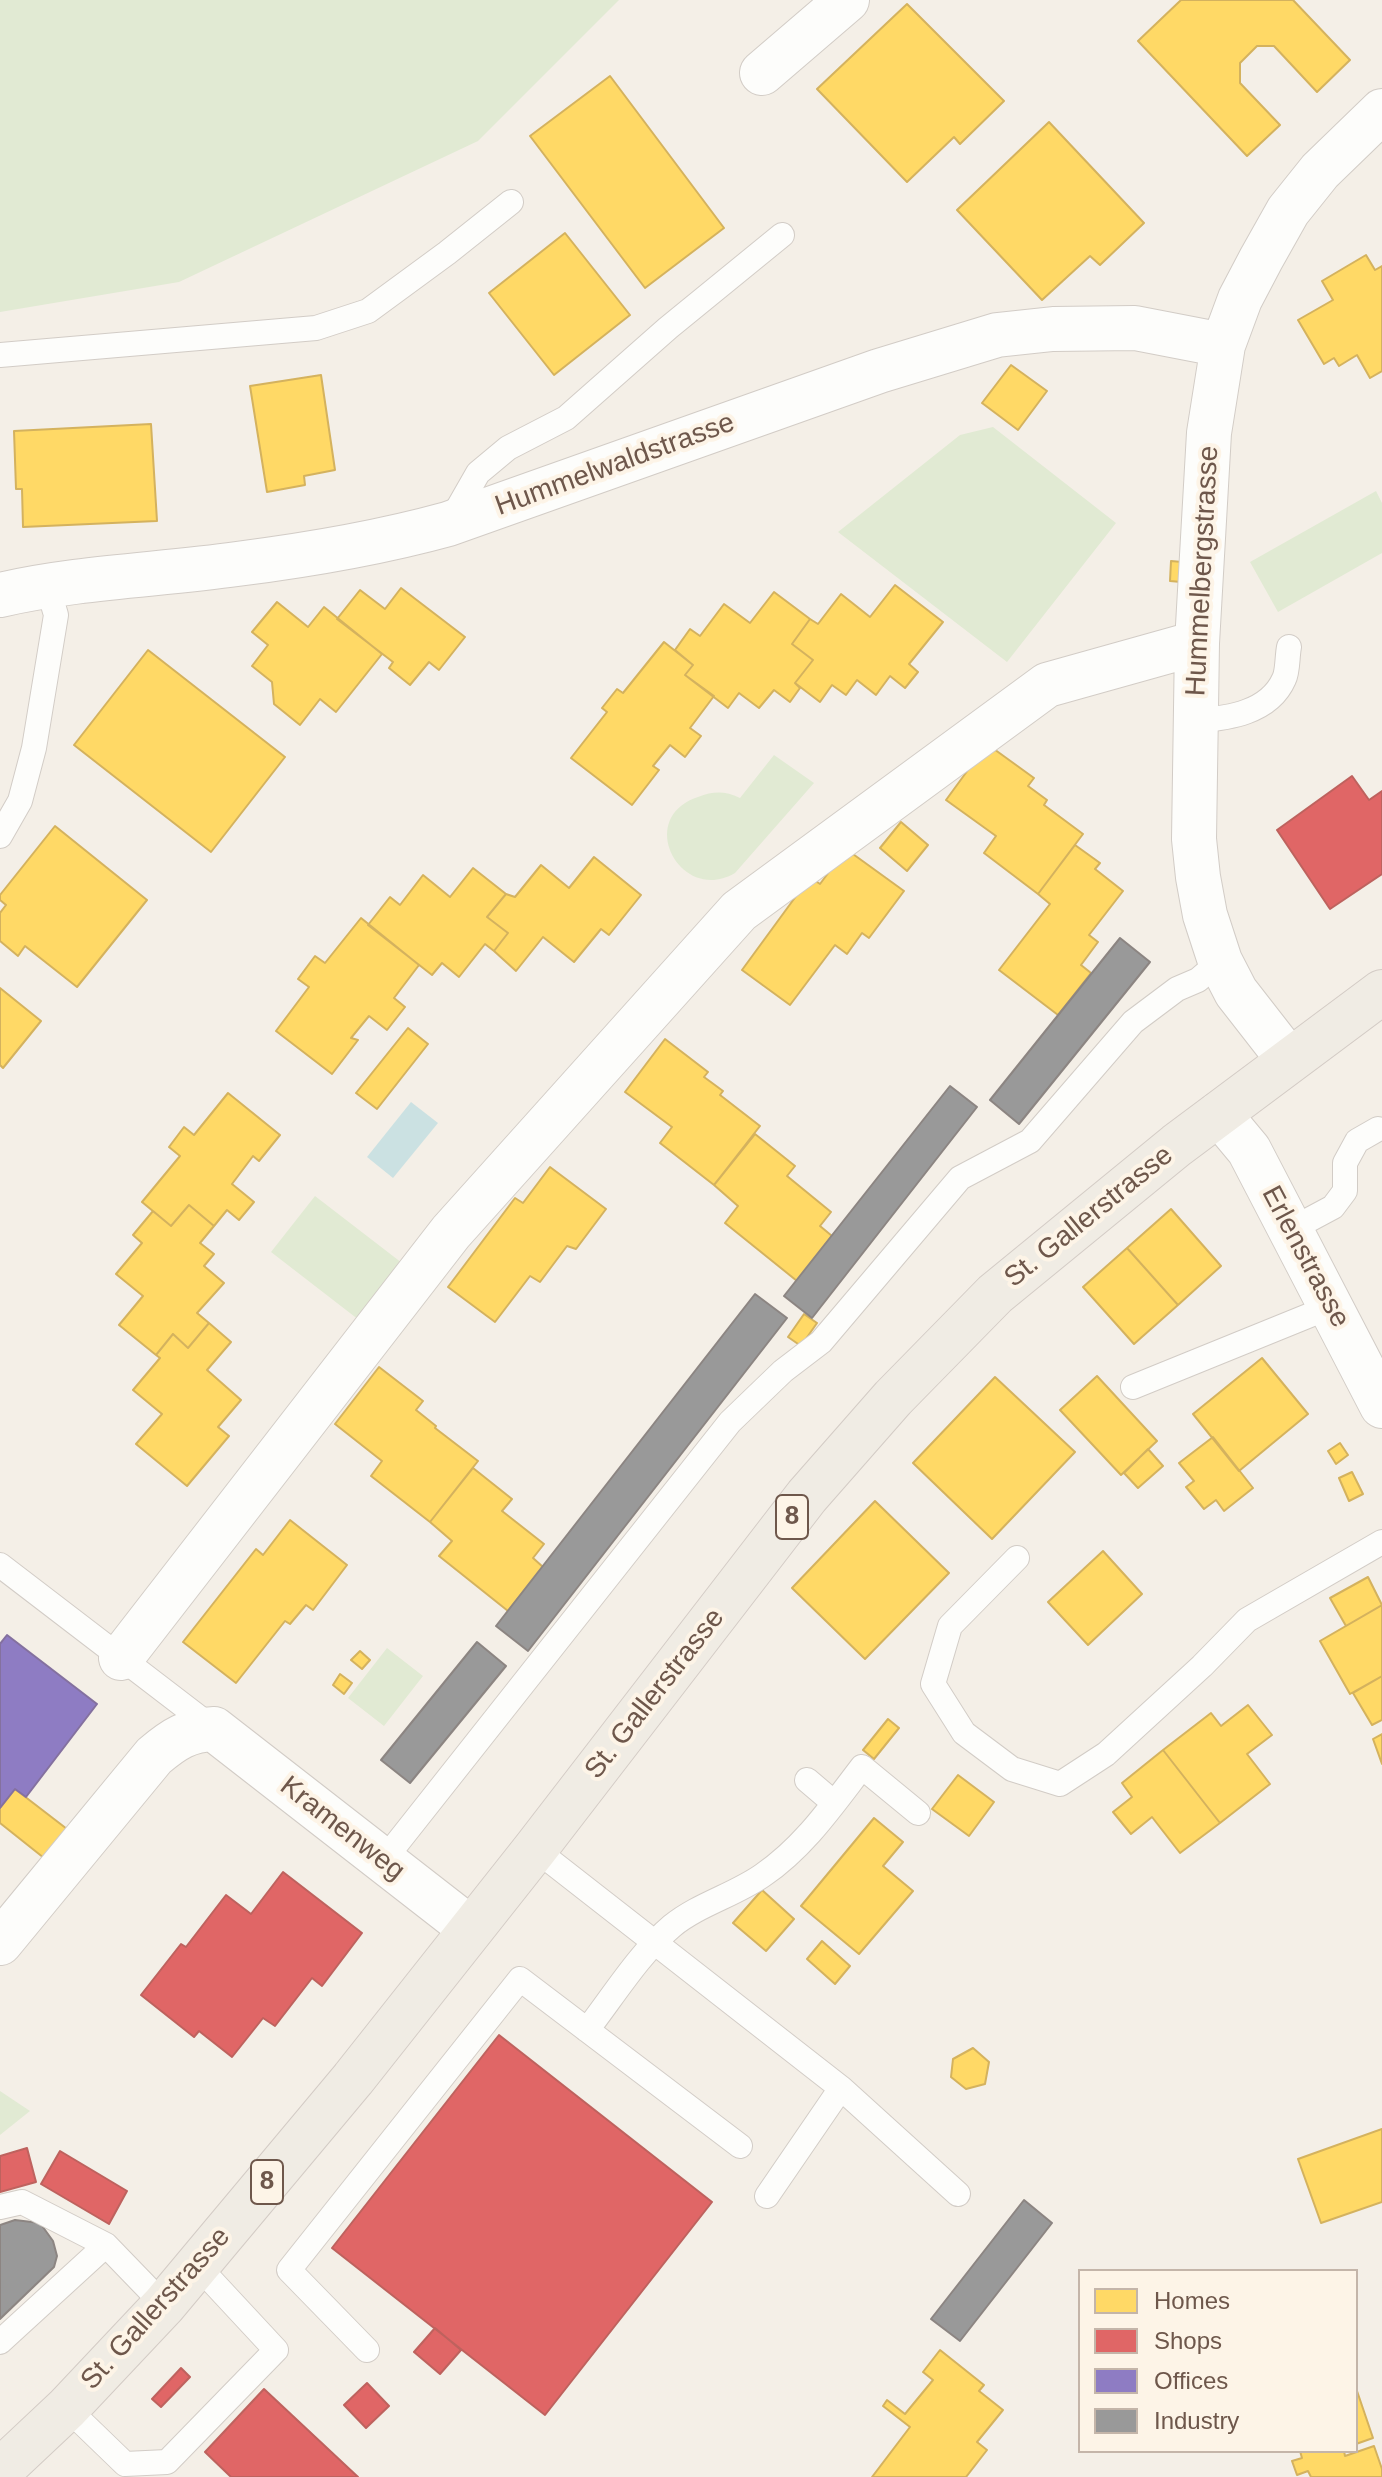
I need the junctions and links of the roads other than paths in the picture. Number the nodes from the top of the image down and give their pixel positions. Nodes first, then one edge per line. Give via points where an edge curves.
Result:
1 (847, 0) edge
2 (762, 73) dead end
3 (1382, 111) edge
4 (511, 202) dead end
5 (782, 235) dead end
6 (1223, 345) junction
7 (0, 355) edge
8 (448, 524) junction
9 (47, 584) junction
10 (0, 595) edge
11 (1197, 643) junction
12 (1289, 647) dead end
13 (1196, 721) junction
14 (0, 836) edge
15 (1220, 961) junction
16 (1382, 992) edge
17 (1289, 1060) junction
18 (1219, 1114) junction
19 (1378, 1129) dead end
20 (1290, 1230) junction
21 (1330, 1307) junction
22 (1133, 1387) dead end
23 (1382, 1404) edge
24 (1382, 1542) edge
25 (1017, 1558) dead end
26 (0, 1565) edge
27 (121, 1658) junction
28 (214, 1729) junction
29 (807, 1780) dead end
30 (834, 1803) junction
31 (918, 1813) dead end
32 (535, 1849) junction
33 (383, 1861) junction
34 (471, 1929) junction
35 (655, 1942) junction
36 (0, 1943) edge
37 (587, 2030) junction
38 (841, 2088) junction
39 (740, 2146) dead end
40 (958, 2194) dead end
41 (767, 2196) dead end
42 (0, 2207) edge
43 (106, 2245) junction
44 (197, 2265) junction
45 (164, 2305) junction
46 (0, 2342) edge
47 (367, 2350) dead end
48 (67, 2408) junction
49 (0, 2471) edge

1 - 2 street
3 - 6 street, Hummelbergstrasse via 1320,171 1288,211 1240,299
4 - 7 lane via 368,311 316,328
5 - 8 lane via 566,418 508,448 478,473
6 - 8 street, Hummelwaldstrasse via 1135,328 997,335 879,371
6 - 11 street, Hummelbergstrasse via 1209,433
8 - 9 street, Hummelwaldstrasse via 398,538 237,564
9 - 10 street, Hummelwaldstrasse
9 - 14 lane via 56,615 34,748 20,801
11 - 13 street, Hummelbergstrasse
11 - 27 street via 1047,685 739,911 451,1232
12 - 13 lane via 1285,679 1270,696 1251,711
13 - 15 street, Hummelbergstrasse via 1194,839 1205,915
15 - 17 street, Hummelbergstrasse via 1236,992
15 - 33 lane via 1133,1022 1030,1141 960,1178 821,1342 730,1422
16 - 17 main road, St. Gallerstrasse / 8
17 - 18 main road, St. Gallerstrasse / 8
18 - 20 street, Erlenstrasse via 1249,1150
18 - 32 main road, St. Gallerstrasse / 8 via 995,1294 893,1398 807,1496
19 - 20 lane via 1357,1141 1345,1163 1345,1191 1333,1207
20 - 21 street, Erlenstrasse
21 - 22 lane
21 - 23 street, Erlenstrasse
24 - 25 lane via 1247,1620 1106,1754 1060,1784 1012,1769 964,1733 933,1684 950,1626
26 - 27 lane, Kramenweg
27 - 28 lane, Kramenweg
28 - 33 street, Kramenweg
28 - 36 street via 176,1737 154,1756
29 - 30 lane
30 - 31 lane via 862,1767
30 - 35 lane via 784,1860 674,1924
32 - 34 main road, St. Gallerstrasse / 8
32 - 35 lane
33 - 34 street, Kramenweg
34 - 44 main road, St. Gallerstrasse / 8
35 - 37 lane
35 - 38 lane
37 - 39 lane
37 - 47 lane via 520,1979 289,2270
38 - 40 lane
38 - 41 lane
42 - 43 lane via 22,2202
43 - 45 lane
43 - 46 lane
44 - 45 main road, St. Gallerstrasse / 8
44 - 48 lane via 276,2350 167,2462 125,2464
45 - 48 main road, St. Gallerstrasse / 8
48 - 49 main road, St. Gallerstrasse / 8

